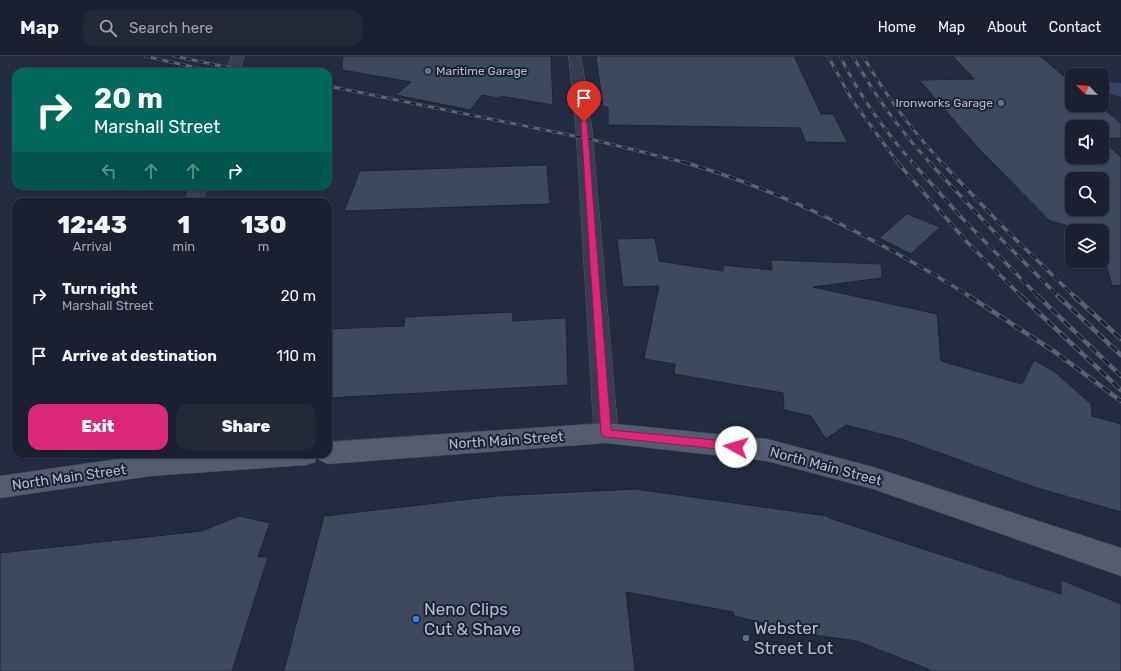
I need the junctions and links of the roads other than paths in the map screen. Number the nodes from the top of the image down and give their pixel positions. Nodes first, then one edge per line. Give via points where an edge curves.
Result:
1 (238, 56) edge
2 (575, 56) edge
3 (234, 68) edge
4 (606, 433) junction
5 (332, 452) edge
6 (203, 458) edge
7 (151, 460) edge
8 (0, 487) edge
9 (1121, 562) edge

1 - 3 street
2 - 4 street via 586,150
4 - 5 main road, North Main Street
4 - 9 main road, North Main Street via 767,450 873,478
6 - 7 main road, North Main Street
7 - 8 main road, North Main Street

